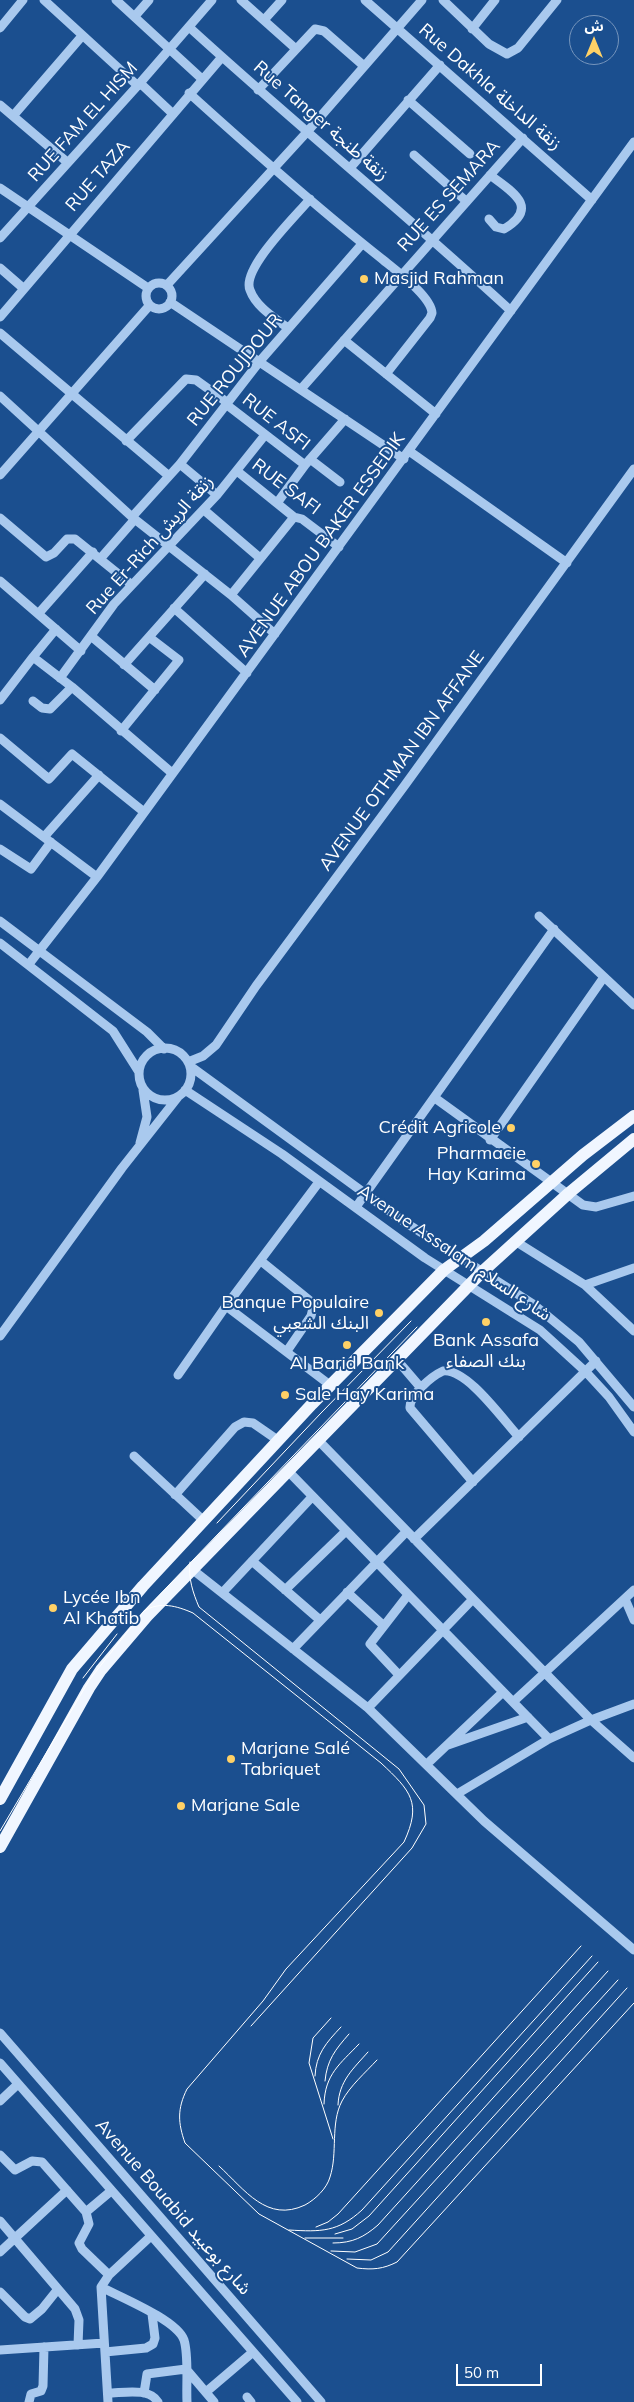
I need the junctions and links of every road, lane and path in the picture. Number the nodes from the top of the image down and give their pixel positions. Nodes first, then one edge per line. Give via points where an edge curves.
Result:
1 (23, 0) edge
2 (44, 0) edge
3 (116, 0) edge
4 (149, 0) edge
5 (212, 0) edge
6 (241, 0) edge
7 (282, 0) edge
8 (366, 0) edge
9 (422, 0) edge
10 (443, 0) edge
11 (495, 0) edge
12 (557, 0) edge
13 (135, 16) junction
14 (264, 20) junction
15 (190, 27) junction
16 (0, 28) edge
17 (398, 28) junction
18 (472, 29) junction
19 (82, 36) junction
20 (296, 49) junction
21 (170, 50) junction
22 (222, 57) junction
23 (440, 65) junction
24 (364, 66) junction
25 (202, 79) junction
26 (139, 84) junction
27 (258, 90) junction
28 (189, 93) junction
29 (408, 100) junction
30 (0, 105) edge
31 (172, 114) junction
32 (13, 116) junction
33 (307, 132) junction
34 (523, 138) junction
35 (634, 142) edge
36 (470, 154) dead end
37 (414, 155) dead end
38 (67, 162) junction
39 (350, 168) junction
40 (272, 169) junction
41 (490, 175) junction
42 (0, 188) edge
43 (310, 200) junction
44 (592, 200) junction
45 (466, 201) junction
46 (29, 206) junction
47 (489, 219) dead end
48 (68, 235) junction
49 (0, 238) edge
50 (432, 238) junction
51 (362, 244) junction
52 (0, 268) edge
53 (401, 274) junction
54 (167, 285) junction
55 (23, 288) junction
56 (148, 288) junction
57 (170, 302) junction
58 (149, 306) junction
59 (511, 311) junction
60 (0, 317) edge
61 (288, 328) junction
62 (0, 333) edge
63 (344, 340) junction
64 (260, 360) junction
65 (386, 374) junction
66 (300, 389) junction
67 (72, 393) junction
68 (0, 396) edge
69 (227, 404) junction
70 (436, 414) junction
71 (344, 419) junction
72 (38, 431) junction
73 (265, 435) junction
74 (126, 440) junction
75 (407, 455) junction
76 (0, 458) edge
77 (307, 462) junction
78 (180, 464) junction
79 (8, 465) junction
80 (634, 469) edge
81 (237, 471) junction
82 (0, 475) edge
83 (169, 476) junction
84 (340, 482) dead end
85 (217, 495) junction
86 (277, 503) junction
87 (204, 510) junction
88 (294, 517) junction
89 (0, 518) edge
90 (134, 518) junction
91 (171, 547) junction
92 (339, 547) junction
93 (96, 556) junction
94 (260, 558) junction
95 (567, 562) junction
96 (205, 574) junction
97 (0, 581) edge
98 (132, 585) junction
99 (231, 595) junction
100 (174, 608) junction
101 (39, 613) junction
102 (56, 629) junction
103 (275, 634) junction
104 (91, 636) junction
105 (149, 637) junction
106 (81, 651) junction
107 (33, 657) junction
108 (124, 665) junction
109 (247, 673) junction
110 (60, 678) junction
111 (72, 687) junction
112 (155, 690) junction
113 (0, 700) edge
114 (33, 701) dead end
115 (121, 731) junction
116 (0, 738) edge
117 (172, 773) junction
118 (99, 775) junction
119 (0, 804) edge
120 (144, 812) junction
121 (47, 840) junction
122 (0, 849) edge
123 (97, 877) junction
124 (539, 916) dead end
125 (0, 921) edge
126 (554, 929) junction
127 (0, 942) edge
128 (41, 951) junction
129 (29, 964) junction
130 (604, 977) junction
131 (634, 1005) edge
132 (164, 1049) junction
133 (189, 1064) junction
134 (139, 1072) junction
135 (142, 1087) junction
136 (182, 1093) junction
137 (435, 1098) junction
138 (634, 1116) edge
139 (634, 1139) edge
140 (490, 1140) junction
141 (139, 1145) junction
142 (319, 1182) junction
143 (551, 1182) junction
144 (568, 1193) junction
145 (366, 1195) junction
146 (634, 1196) edge
147 (356, 1207) junction
148 (515, 1240) junction
149 (460, 1258) junction
150 (261, 1261) junction
151 (634, 1268) edge
152 (444, 1270) junction
153 (482, 1272) junction
154 (469, 1285) junction
155 (585, 1285) junction
156 (226, 1306) junction
157 (634, 1331) edge
158 (0, 1336) edge
159 (287, 1351) junction
160 (398, 1360) junction
161 (596, 1361) junction
162 (586, 1372) junction
163 (178, 1375) dead end
164 (330, 1385) junction
165 (421, 1388) junction
166 (634, 1407) edge
167 (631, 1420) edge
168 (634, 1432) edge
169 (519, 1437) junction
170 (318, 1440) junction
171 (279, 1441) junction
172 (134, 1456) dead end
173 (288, 1471) junction
174 (473, 1482) junction
175 (175, 1495) junction
176 (312, 1497) junction
177 (204, 1521) junction
178 (346, 1531) junction
179 (406, 1532) junction
180 (414, 1539) junction
181 (252, 1560) junction
182 (376, 1562) junction
183 (193, 1570) junction
184 (285, 1590) junction
185 (634, 1590) edge
186 (223, 1592) junction
187 (347, 1592) junction
188 (408, 1595) junction
189 (473, 1599) junction
190 (625, 1599) junction
191 (320, 1620) junction
192 (634, 1620) edge
193 (383, 1626) junction
194 (444, 1631) junction
195 (293, 1649) junction
196 (545, 1672) junction
197 (399, 1675) junction
198 (503, 1692) junction
199 (513, 1702) junction
200 (634, 1704) edge
201 (368, 1708) junction
202 (528, 1717) junction
203 (590, 1720) junction
204 (549, 1739) junction
205 (446, 1746) junction
206 (634, 1758) edge
207 (427, 1764) junction
208 (457, 1794) junction
209 (0, 1799) edge
210 (0, 1847) edge
211 (634, 1950) edge
212 (0, 2033) edge
213 (0, 2063) edge
214 (18, 2084) junction
215 (0, 2101) edge
216 (0, 2156) edge
217 (67, 2190) junction
218 (111, 2191) junction
219 (86, 2212) junction
220 (0, 2221) edge
221 (151, 2236) junction
222 (16, 2238) junction
223 (0, 2252) edge
224 (109, 2276) junction
225 (101, 2287) junction
226 (58, 2289) junction
227 (0, 2292) edge
228 (152, 2314) junction
229 (78, 2345) junction
230 (44, 2347) junction
231 (104, 2347) junction
232 (0, 2350) edge
233 (253, 2352) junction
234 (186, 2369) junction
235 (206, 2392) junction
236 (144, 2393) junction
237 (108, 2398) edge
238 (29, 2402) edge
239 (158, 2402) edge
240 (187, 2402) edge
241 (214, 2402) edge
242 (297, 2402) edge
243 (321, 2402) edge

1 - 16 street
2 - 19 street
3 - 13 street
4 - 13 street
5 - 15 street, RUE FAM EL HISM
6 - 14 street
7 - 14 street
8 - 17 street, Rue Dakhla زنقة الداخلة
9 - 17 street
10 - 18 street
11 - 18 street
12 - 18 street via 518,48 507,54
13 - 21 street
14 - 20 street
15 - 21 street, RUE FAM EL HISM
15 - 22 street, Rue Tanger زنقة طنجة
17 - 23 street, Rue Dakhla زنقة الداخلة
17 - 24 street
19 - 26 street
19 - 32 street
20 - 24 street via 313,30 320,29
20 - 27 street
21 - 25 street
21 - 26 street, RUE FAM EL HISM
22 - 25 street, RUE TAZA
22 - 27 street, Rue Tanger زنقة طنجة
23 - 29 street
23 - 34 street, Rue Dakhla زنقة الداخلة
24 - 33 street
25 - 28 street, RUE TAZA
26 - 31 street
26 - 38 street, RUE FAM EL HISM
27 - 33 street, Rue Tanger زنقة طنجة
28 - 31 street, RUE TAZA
28 - 40 street
29 - 36 street
29 - 39 street
30 - 32 street
31 - 48 street, RUE TAZA
32 - 38 street
33 - 39 street, Rue Tanger زنقة طنجة
33 - 40 street
34 - 41 street, RUE ES SEMARA
34 - 44 street, Rue Dakhla زنقة الداخلة
35 - 44 street, AVENUE ABOU BAKER ESSEDIK
37 - 45 street
38 - 46 street, RUE FAM EL HISM
39 - 50 street, Rue Tanger زنقة طنجة
40 - 43 street
40 - 54 street
41 - 45 street, RUE ES SEMARA
41 - 47 street via 519,198 522,206 518,216 504,228 496,227
42 - 46 street
43 - 51 street
43 - 61 street via 258,260 248,280 256,300
44 - 59 street, AVENUE ABOU BAKER ESSEDIK
45 - 50 street, RUE ES SEMARA
46 - 48 street
46 - 49 street, RUE FAM EL HISM
48 - 55 street, RUE TAZA
48 - 56 street
50 - 53 street, RUE ES SEMARA
50 - 59 street, Rue Tanger زنقة طنجة
51 - 53 street
51 - 61 street, RUE ROUJDOUR
52 - 55 street
53 - 63 street, RUE ES SEMARA
53 - 65 street via 430,304 432,313
54 - 56 street via 155,283
54 - 57 street via 172,293
55 - 60 street, RUE TAZA
56 - 58 street via 145,297
57 - 58 street via 161,309
57 - 64 street
58 - 67 street
59 - 70 street, AVENUE ABOU BAKER ESSEDIK
61 - 64 street, RUE ROUJDOUR
62 - 67 street
63 - 65 street
63 - 66 street, RUE ES SEMARA
64 - 66 street
64 - 69 street, RUE ROUJDOUR
65 - 70 street
66 - 71 street
67 - 72 street
67 - 74 street
68 - 72 street
69 - 73 street, RUE ASFI
69 - 74 street, RUE ASFI via 196,380 186,378
69 - 78 street, RUE ROUJDOUR
70 - 75 street, AVENUE ABOU BAKER ESSEDIK
71 - 75 street
71 - 77 street, RUE ASFI
72 - 79 street
72 - 90 street
73 - 77 street, RUE ASFI
73 - 81 street, Rue Er-Rich زنقة الريش
74 - 83 street
75 - 92 street, AVENUE ABOU BAKER ESSEDIK
75 - 95 street
76 - 79 street
77 - 84 street
77 - 86 street, RUE ASFI
78 - 83 street, RUE ROUJDOUR
78 - 85 street
79 - 82 street
80 - 95 street, AVENUE OTHMAN IBN AFFANE
81 - 85 street, Rue Er-Rich زنقة الريش
81 - 86 street, RUE SAFI
83 - 90 street, RUE ROUJDOUR
85 - 87 street, Rue Er-Rich زنقة الريش
86 - 88 street, RUE SAFI
87 - 91 street, Rue Er-Rich زنقة الريش
87 - 94 street
88 - 92 street, RUE SAFI via 302,518
88 - 94 street
89 - 93 street via 44,556 51,555 70,538
90 - 91 street
90 - 93 street, RUE ROUJDOUR
91 - 96 street
91 - 98 street, Rue Er-Rich زنقة الريش
92 - 103 street, AVENUE ABOU BAKER ESSEDIK
93 - 98 street
93 - 101 street, RUE ROUJDOUR
94 - 99 street
95 - 133 street, AVENUE OTHMAN IBN AFFANE via 216,1045
96 - 99 street
96 - 100 street
97 - 101 street
98 - 104 street, Rue Er-Rich زنقة الريش
99 - 103 street
100 - 105 street
100 - 109 street
101 - 102 street
102 - 106 street
102 - 107 street
103 - 109 street, AVENUE ABOU BAKER ESSEDIK
104 - 106 street, Rue Er-Rich زنقة الريش
104 - 108 street
105 - 108 street
105 - 112 street via 179,660
106 - 110 street, Rue Er-Rich زنقة الريش
107 - 110 street
107 - 113 street
108 - 112 street
109 - 117 street, AVENUE ABOU BAKER ESSEDIK
110 - 111 street
111 - 114 street via 50,709 42,708
111 - 115 street
112 - 115 street
115 - 117 street
116 - 118 street via 49,779 72,754
117 - 120 street, AVENUE ABOU BAKER ESSEDIK
118 - 120 street
118 - 121 street
119 - 121 street
120 - 123 street, AVENUE ABOU BAKER ESSEDIK
121 - 122 street via 30,869
121 - 123 street
123 - 128 street, AVENUE ABOU BAKER ESSEDIK
124 - 126 street
125 - 128 street
126 - 130 street
126 - 137 street
127 - 129 street
128 - 129 street, AVENUE ABOU BAKER ESSEDIK
128 - 132 street via 147,1032
129 - 134 street via 113,1031
130 - 131 street
130 - 140 street
132 - 133 street via 180,1053
132 - 134 street via 148,1055
133 - 136 street via 190,1081
133 - 145 street, Avenue Assalam شارع السلام
134 - 135 street
135 - 136 street via 158,1099 169,1100
135 - 141 street via 146,1117
136 - 141 street
136 - 142 street, Avenue Assalam شارع السلام via 243,1127
137 - 140 street
137 - 145 street
138 - 143 main road
139 - 144 main road
140 - 143 street
141 - 158 street
142 - 147 street, Avenue Assalam شارع السلام
142 - 150 street
143 - 144 street
143 - 149 main road
144 - 146 street via 582,1205 590,1207
144 - 148 main road
145 - 147 street
145 - 149 street, Avenue Assalam شارع السلام
147 - 152 street, Avenue Assalam شارع السلام
148 - 153 main road
148 - 155 street
149 - 152 main road
149 - 153 street, Avenue Assalam شارع السلام
150 - 156 street
150 - 159 street via 314,1304 311,1316
151 - 155 street
152 - 154 street, Avenue Assalam شارع السلام
152 - 164 main road
153 - 154 main road
153 - 161 street, Avenue Assalam شارع السلام via 533,1304 579,1342
154 - 160 main road
154 - 162 street, Avenue Assalam شارع السلام via 540,1330
155 - 157 street
156 - 159 street
156 - 163 street
159 - 164 street
160 - 165 street
160 - 170 main road
161 - 162 street
161 - 166 street, Avenue Assalam شارع السلام
162 - 167 street, Avenue Assalam شارع السلام
162 - 169 street
164 - 171 main road
165 - 169 street via 443,1371 458,1373
165 - 174 street via 410,1408
167 - 168 street, Avenue Assalam شارع السلام
169 - 174 street
170 - 173 main road
170 - 179 street
171 - 175 street via 253,1423 240,1424
171 - 177 main road
172 - 175 street
173 - 176 street
173 - 183 main road
174 - 180 street
175 - 177 street
176 - 178 street
176 - 181 street
177 - 209 main road via 72,1669
178 - 182 street
178 - 184 street
179 - 180 street
179 - 182 street
180 - 189 street
181 - 184 street
181 - 186 street
182 - 187 street
182 - 188 street
183 - 186 street
183 - 210 main road via 147,1616 102,1670
184 - 191 street
185 - 190 street
186 - 195 street
187 - 191 street
187 - 193 street
188 - 193 street
188 - 194 street
189 - 194 street
189 - 196 street
190 - 192 street
190 - 196 street
191 - 195 street
193 - 197 street via 370,1644
194 - 197 street
194 - 198 street
195 - 201 street
196 - 199 street
196 - 203 street
197 - 201 street
198 - 199 street
198 - 205 street
199 - 202 street
200 - 203 street
201 - 207 street
202 - 204 street
202 - 205 street
203 - 204 street
203 - 206 street
204 - 208 street
205 - 207 street
207 - 208 street
208 - 211 street
212 - 243 street, Avenue Bouabid شارع بوعبيد
213 - 214 street, Avenue Bouabid شارع بوعبيد
214 - 215 street
214 - 218 street, Avenue Bouabid شارع بوعبيد
216 - 217 street via 15,2170 39,2161
217 - 219 street
217 - 222 street
218 - 219 street
218 - 221 street, Avenue Bouabid شارع بوعبيد
219 - 224 street via 89,2224 80,2246
220 - 222 street
221 - 224 street
221 - 233 street, Avenue Bouabid شارع بوعبيد
222 - 223 street
222 - 226 street
224 - 225 street
225 - 228 street
225 - 231 street
226 - 227 street via 30,2319
226 - 229 street via 78,2314
228 - 231 street via 153,2344 146,2348
228 - 234 street via 184,2340
229 - 230 street
229 - 231 street
230 - 232 street
230 - 238 street via 43,2386 41,2391 31,2394
231 - 237 street
233 - 235 street
233 - 242 street, Avenue Bouabid شارع بوعبيد
234 - 235 street
234 - 236 street via 147,2374
234 - 240 street
235 - 241 street
236 - 237 street
236 - 239 street

